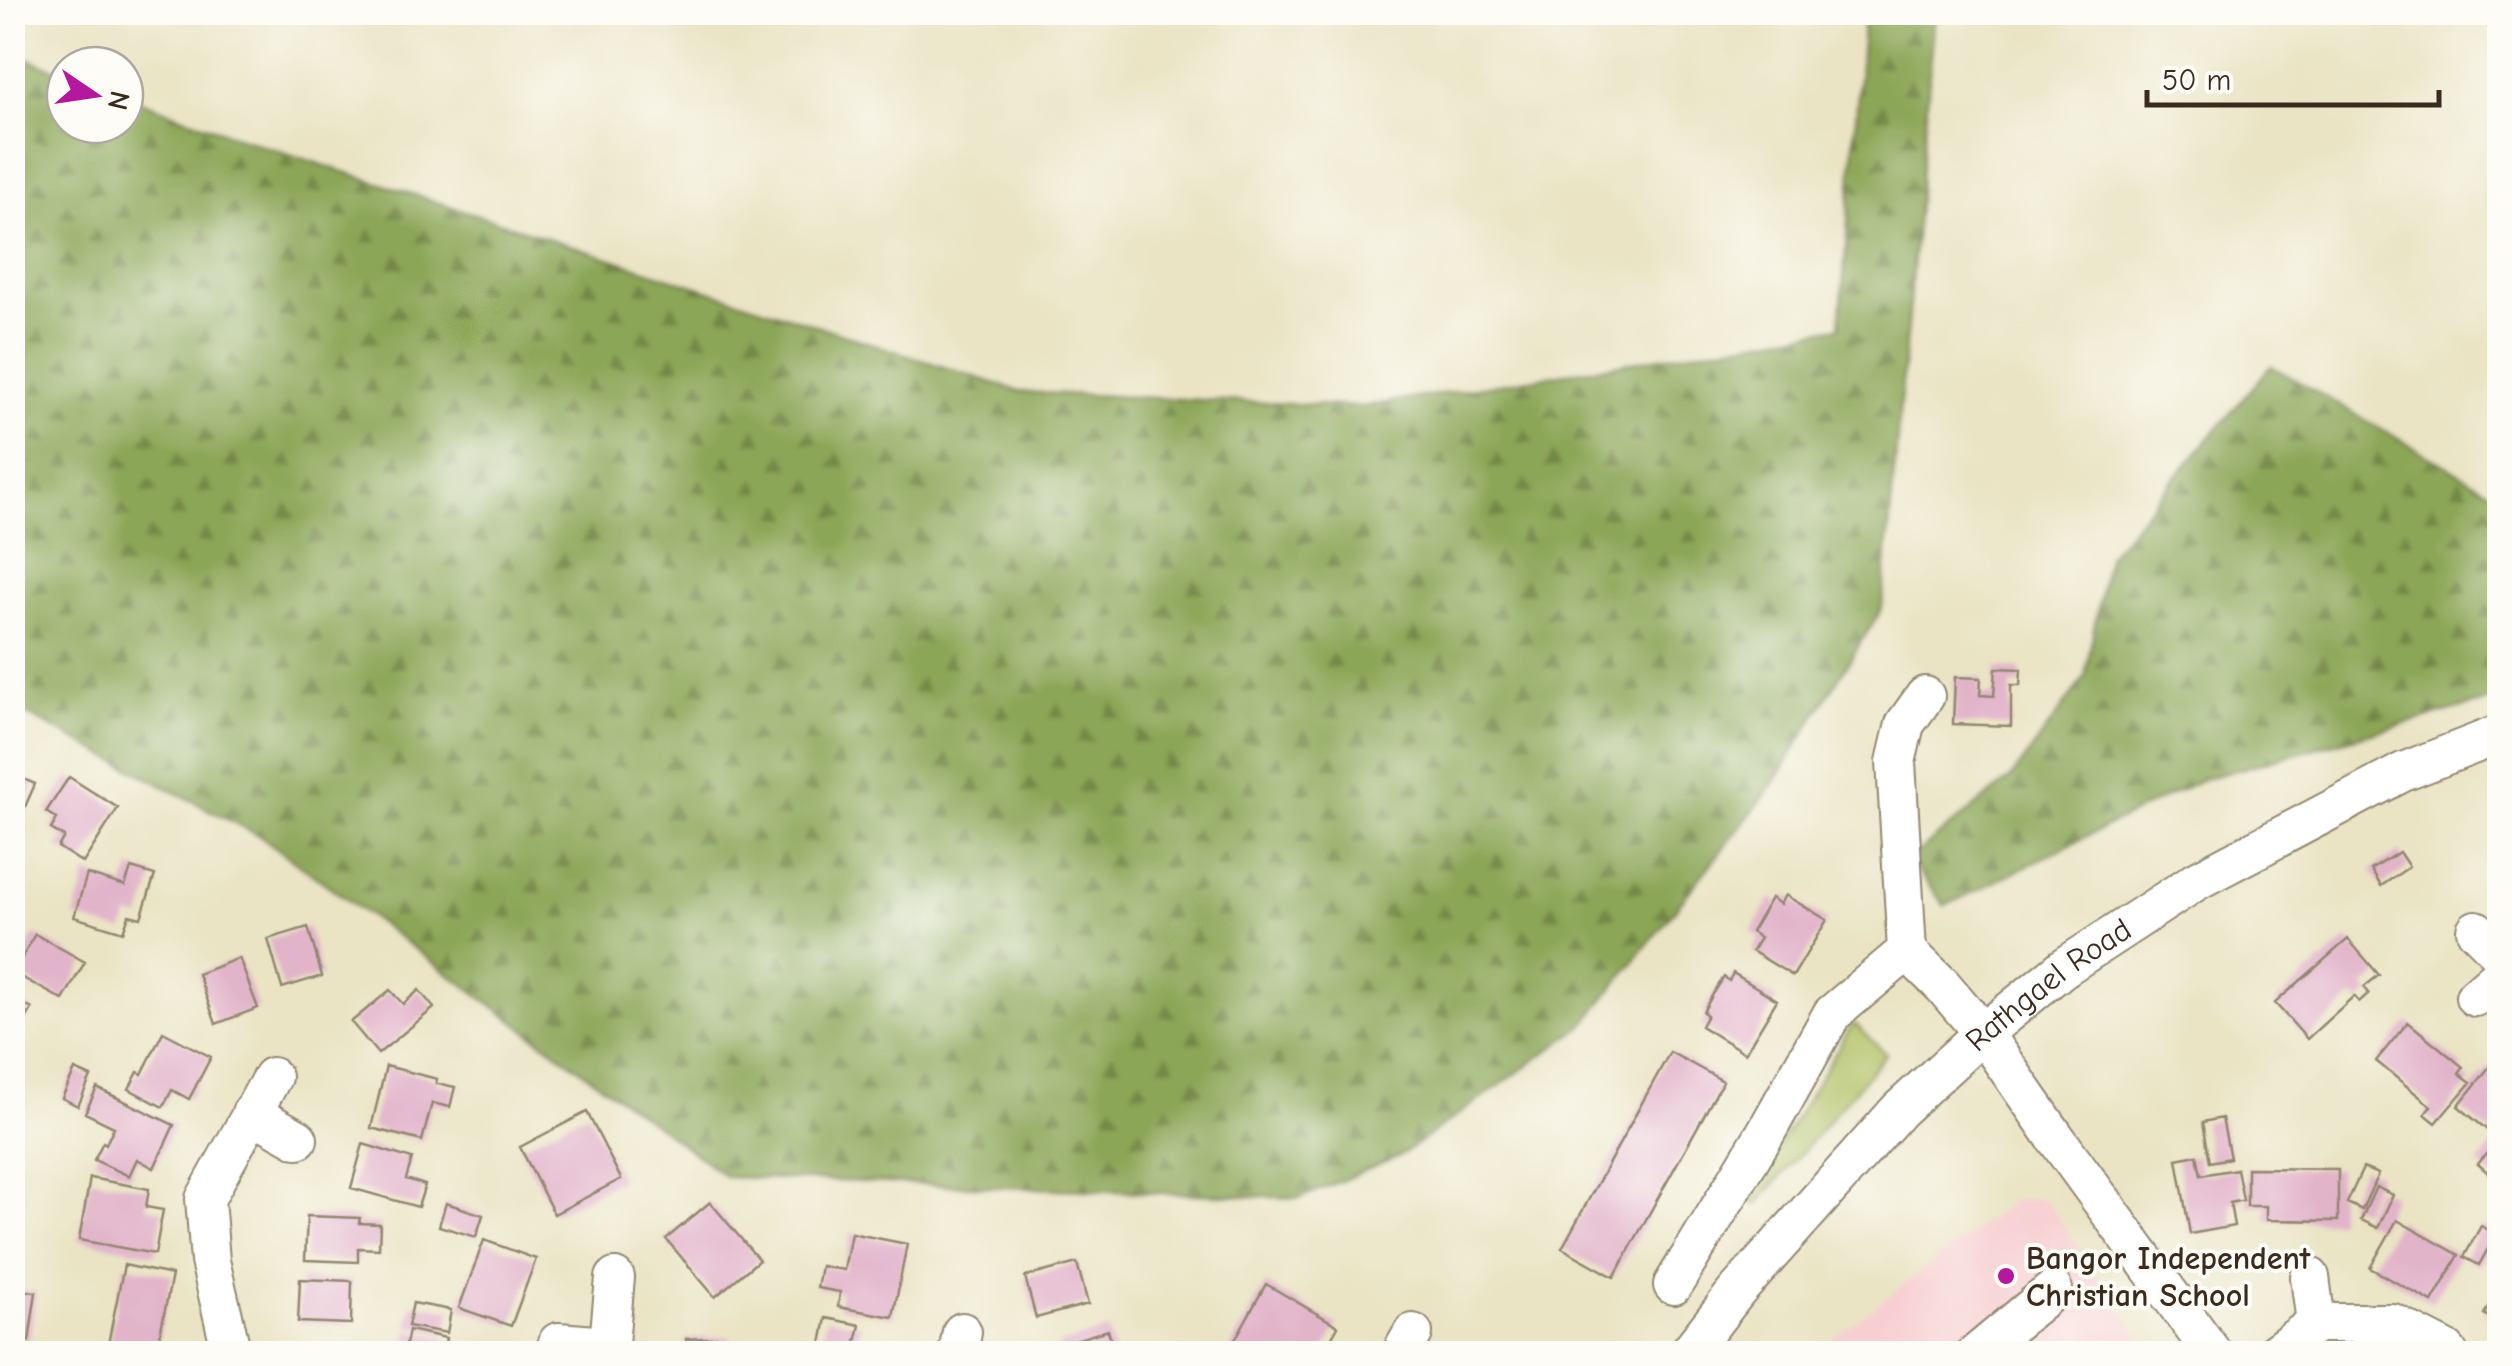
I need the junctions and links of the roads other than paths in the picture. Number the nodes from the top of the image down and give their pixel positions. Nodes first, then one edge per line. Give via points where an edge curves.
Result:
1 (1925, 696) dead end
2 (2500, 734) edge
3 (1907, 951) junction
4 (1983, 1032) junction
5 (272, 1077) dead end
6 (251, 1114) junction
7 (298, 1139) dead end
8 (2310, 1277) dead end
9 (615, 1278) dead end
10 (1673, 1286) dead end
11 (2053, 1290) dead end
12 (2316, 1323) junction
13 (558, 1342) dead end
14 (608, 1350) edge
15 (232, 1354) edge
16 (1688, 1354) edge
17 (1976, 1354) edge
18 (2213, 1354) edge
19 (2274, 1354) edge
20 (2448, 1354) edge

1 - 3 street via 1904,724 1896,762
2 - 4 street, Rathgael Road via 2403,772 2196,881 2063,968
3 - 4 street
3 - 10 street via 1832,1014
4 - 16 street, Rathgael Road via 1899,1110
4 - 18 street
5 - 6 street
6 - 7 street
6 - 15 street via 206,1199 210,1260
8 - 12 street
9 - 14 street
11 - 17 street
12 - 19 street
12 - 20 street via 2393,1323
13 - 14 street

